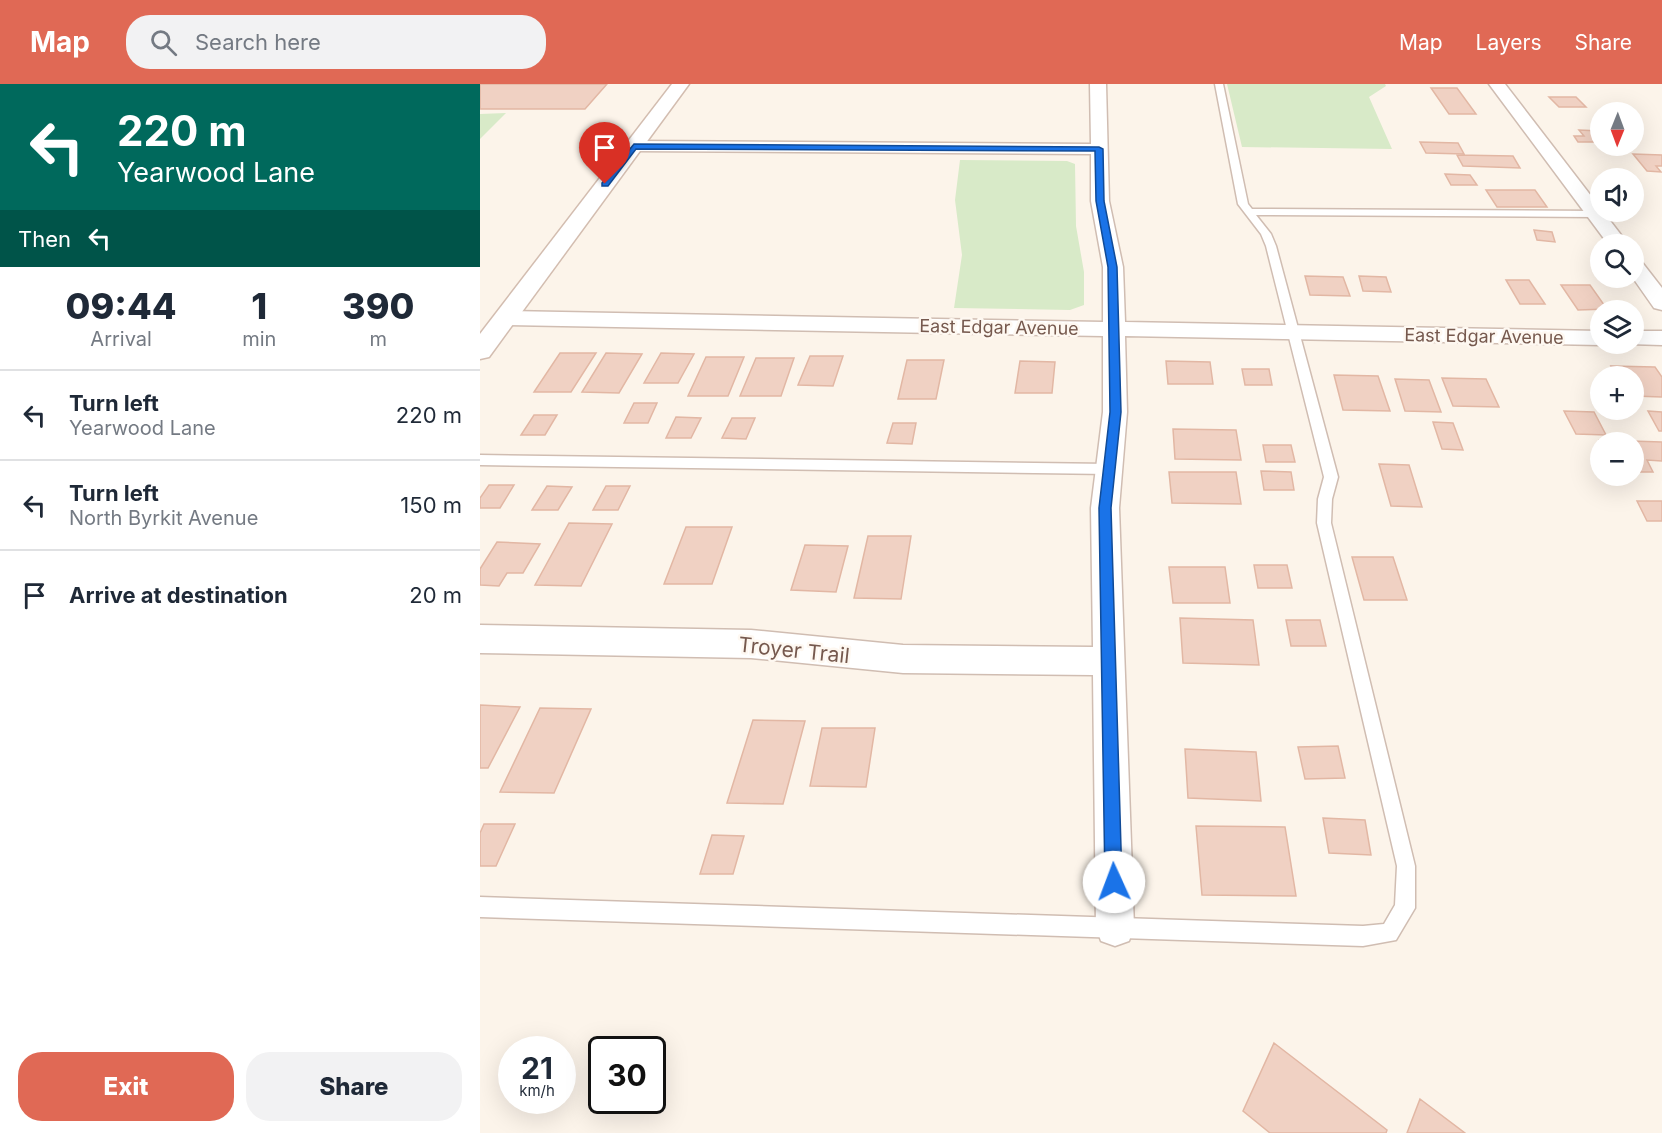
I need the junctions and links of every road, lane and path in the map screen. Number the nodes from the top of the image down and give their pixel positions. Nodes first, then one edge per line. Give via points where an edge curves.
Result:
1 (681, 84) edge
2 (1098, 84) edge
3 (1219, 84) edge
4 (1497, 84) edge
5 (634, 146) junction
6 (1099, 149) junction
7 (1590, 206) edge
8 (1248, 212) junction
9 (1590, 214) edge
10 (1644, 279) edge
11 (1662, 303) edge
12 (505, 318) junction
13 (1113, 330) junction
14 (1293, 333) junction
15 (1590, 338) edge
16 (1644, 338) edge
17 (1662, 339) edge
18 (480, 351) edge
19 (480, 460) edge
20 (1109, 469) junction
21 (480, 639) edge
22 (1107, 661) junction
23 (480, 907) edge
24 (1115, 927) junction

1 - 5 street
2 - 6 street
3 - 8 lane via 1243,204
4 - 7 street
5 - 6 street
5 - 12 street
6 - 13 street via 1100,201 1113,267
8 - 9 lane
8 - 14 lane via 1271,246
10 - 11 street
12 - 13 street, East Edgar Avenue
12 - 18 street
13 - 14 street, East Edgar Avenue
13 - 20 street via 1115,412
14 - 15 street, East Edgar Avenue
14 - 24 lane via 1331,477 1324,523 1406,866 1405,908 1389,933 1363,936
16 - 17 street
19 - 20 lane
20 - 22 street via 1105,508
21 - 22 street, Troyer Trail via 751,644 903,659
22 - 24 street
23 - 24 lane

